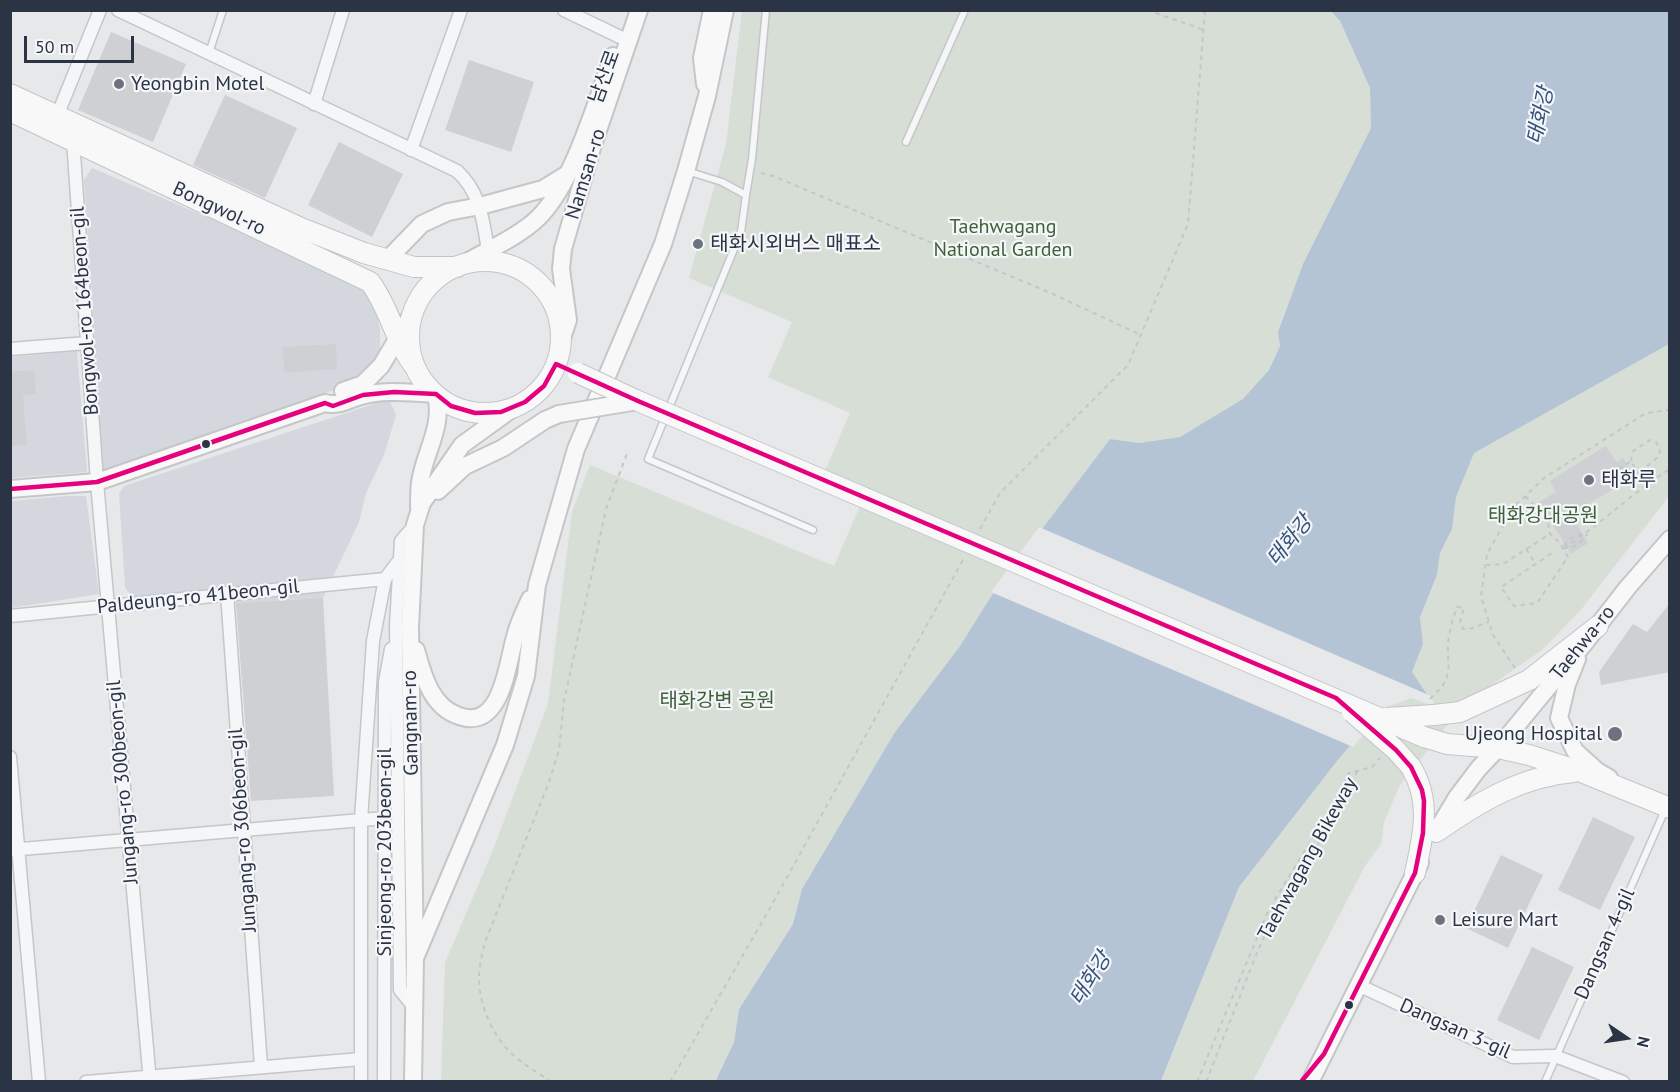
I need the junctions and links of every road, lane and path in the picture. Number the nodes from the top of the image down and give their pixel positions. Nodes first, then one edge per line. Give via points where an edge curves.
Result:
1 (100, 10) edge
2 (118, 10) edge
3 (223, 10) edge
4 (343, 10) edge
5 (462, 10) edge
6 (564, 10) edge
7 (628, 10) edge
8 (639, 10) edge
9 (712, 10) edge
10 (725, 10) edge
11 (766, 10) edge
12 (965, 10) edge
13 (1147, 10) edge
14 (1205, 10) edge
15 (1204, 30) junction
16 (620, 38) junction
17 (209, 54) junction
18 (10, 94) edge
19 (706, 96) junction
20 (314, 104) junction
21 (10, 111) edge
22 (55, 123) junction
23 (73, 140) junction
24 (906, 142) dead end
25 (411, 150) junction
26 (686, 171) junction
27 (749, 171) junction
28 (567, 174) junction
29 (746, 195) junction
30 (480, 206) junction
31 (489, 255) junction
32 (387, 260) junction
33 (458, 266) junction
34 (415, 309) junction
35 (1141, 334) junction
36 (397, 338) junction
37 (561, 341) junction
38 (87, 343) junction
39 (10, 349) edge
40 (556, 364) junction
41 (415, 367) junction
42 (436, 394) junction
43 (638, 401) junction
44 (325, 403) junction
45 (516, 406) junction
46 (1670, 410) edge
47 (628, 451) dead end
48 (1631, 461) junction
49 (1670, 469) edge
50 (1611, 474) dead end
51 (1641, 478) junction
52 (97, 482) junction
53 (1646, 484) junction
54 (10, 489) edge
55 (1525, 496) junction
56 (417, 518) junction
57 (813, 530) dead end
58 (1550, 534) junction
59 (976, 535) dead end
60 (1670, 539) edge
61 (1563, 548) junction
62 (1526, 549) junction
63 (1555, 551) dead end
64 (965, 556) dead end
65 (398, 562) junction
66 (1536, 564) junction
67 (1485, 565) junction
68 (385, 579) junction
69 (537, 585) junction
70 (227, 593) junction
71 (108, 606) junction
72 (10, 616) edge
73 (1489, 622) junction
74 (403, 626) junction
75 (1598, 626) junction
76 (1583, 645) junction
77 (1516, 671) dead end
78 (1336, 698) junction
79 (1430, 710) junction
80 (1382, 718) junction
81 (1498, 748) junction
82 (10, 757) edge
83 (1372, 767) dead end
84 (1358, 771) junction
85 (1579, 771) junction
86 (1635, 794) junction
87 (1668, 808) edge
88 (385, 818) junction
89 (361, 820) junction
90 (243, 830) junction
91 (1436, 832) junction
92 (128, 840) junction
93 (14, 849) edge
94 (1415, 873) junction
95 (415, 958) junction
96 (1358, 985) junction
97 (413, 1006) junction
98 (1555, 1056) junction
99 (361, 1059) junction
100 (261, 1066) junction
101 (150, 1078) edge
102 (39, 1082) edge
103 (86, 1082) edge
104 (361, 1082) edge
105 (384, 1082) edge
106 (413, 1082) edge
107 (551, 1082) edge
108 (670, 1082) edge
109 (1197, 1082) edge
110 (1206, 1082) edge
111 (1310, 1082) edge
112 (1545, 1082) edge
113 (1623, 1082) edge

1 - 22 street
2 - 17 street
3 - 17 lane
4 - 20 street
5 - 25 street
6 - 16 street
7 - 16 main road, 남산로
8 - 37 main road, Namsan-ro via 563,249 561,269 568,321
9 - 19 main road via 702,58
10 - 19 main road
11 - 27 lane
12 - 24 lane
13 - 15 path
14 - 15 path
15 - 35 path via 1188,224
16 - 28 main road, 남산로
17 - 20 street
18 - 22 main road
19 - 26 main road
20 - 25 street
21 - 22 main road, Bongwol-ro
22 - 23 main road, Bongwol-ro
22 - 32 main road, Bongwol-ro via 301,228
23 - 36 main road, Bongwol-ro via 370,282
23 - 38 street, Bongwol-ro 164beon-gil
25 - 30 street via 457,171 478,196
26 - 29 lane via 722,182
26 - 69 main road via 663,244 576,449
27 - 29 lane
27 - 35 path via 773,176
28 - 30 main road via 543,189
28 - 31 main road, 남산로 via 538,218
29 - 57 lane via 741,232 648,459
30 - 31 street
30 - 32 main road via 448,212 422,224
31 - 33 main road
31 - 37 main road via 530,275 544,289 555,306
32 - 33 main road, Bongwol-ro via 416,267
33 - 34 main road via 432,282
34 - 36 main road
34 - 41 main road via 409,345
35 - 59 path via 1128,365 1000,493
36 - 41 main road, Bongwol-ro
36 - 44 main road via 381,366 363,384 332,395
37 - 40 main road
38 - 39 street
38 - 52 street, Bongwol-ro 164beon-gil
40 - 43 main road, bridge
40 - 45 main road via 544,386
41 - 42 main road
42 - 44 main road via 394,392 363,395 333,406
42 - 45 main road via 451,406 476,413 501,412
42 - 56 main road via 436,435 420,482
43 - 56 main road, bridge via 559,414 545,420 503,448 465,466
43 - 78 main road, bridge
44 - 52 main road
45 - 56 main road, Gangnam-ro via 462,445 422,503
46 - 55 path via 1646,413 1544,478
47 - 107 path via 606,509 564,700 559,750 485,942 481,963 479,980 489,1023 512,1054
48 - 50 path
48 - 51 path
48 - 51 path via 1633,451 1650,440 1656,442 1659,456 1646,467
49 - 53 path
51 - 53 path
52 - 54 main road
52 - 71 street, Jungang-ro 300beon-gil
53 - 61 path
55 - 58 path via 1542,513
55 - 67 path via 1487,554
56 - 65 street via 401,541
56 - 74 main road, Gangnam-ro
58 - 61 path
58 - 62 path
60 - 75 main road, Taehwa-ro
61 - 66 path via 1568,557 1537,603 1514,606 1501,587
62 - 66 path
62 - 67 path via 1503,564
63 - 66 path
64 - 108 path
65 - 68 street
65 - 74 street
67 - 73 path via 1481,596
68 - 70 street, Paldeung-ro 41beon-gil
68 - 89 street via 373,641
69 - 74 main road via 520,620 501,694 492,709 479,717 449,713 437,700
69 - 95 main road via 526,676 505,745
70 - 71 street, Paldeung-ro 41beon-gil
70 - 90 street, Jungang-ro 306beon-gil
71 - 72 street, Paldeung-ro 41beon-gil
71 - 92 street, Jungang-ro 300beon-gil
73 - 77 path
73 - 79 path via 1469,630 1460,626 1464,608 1457,607 1448,647 1448,674 1442,688 1432,696
74 - 88 street, Sinjeong-ro 203beon-gil via 385,682
74 - 95 main road, Gangnam-ro
74 - 97 street via 400,990
75 - 76 main road, Taehwa-ro
75 - 79 main road via 1529,680 1460,712
76 - 81 main road, Taehwa-ro
76 - 86 main road via 1559,718 1575,751 1597,771
78 - 80 main road, bridge
78 - 94 main road, bridge via 1396,750 1420,784 1423,833
79 - 80 main road, bridge
80 - 81 main road, bridge via 1447,744
81 - 85 main road
81 - 91 main road, Taehwa-ro via 1457,797
82 - 93 street
83 - 84 path
84 - 109 path via 1349,773 1269,909
84 - 110 path, Taehwagang Bikeway via 1274,915
85 - 86 main road
85 - 91 main road via 1534,779 1504,791
86 - 87 main road
87 - 98 lane, Dangsan 4-gil
88 - 89 street
88 - 105 street, Sinjeong-ro 203beon-gil
89 - 90 street
89 - 99 street
90 - 92 street
90 - 100 street, Jungang-ro 306beon-gil
91 - 94 main road, Taehwa-ro
92 - 93 street
92 - 101 street, Jungang-ro 300beon-gil
93 - 102 street
94 - 96 main road, Taehwa-ro
95 - 97 main road, Gangnam-ro
96 - 98 street, Dangsan 3-gil via 1513,1057
96 - 111 main road, Taehwa-ro
97 - 106 main road, Gangnam-ro
98 - 112 lane, Dangsan 4-gil
98 - 113 street, Dangsan 3-gil
99 - 100 street
99 - 104 street
100 - 101 street
101 - 103 street

